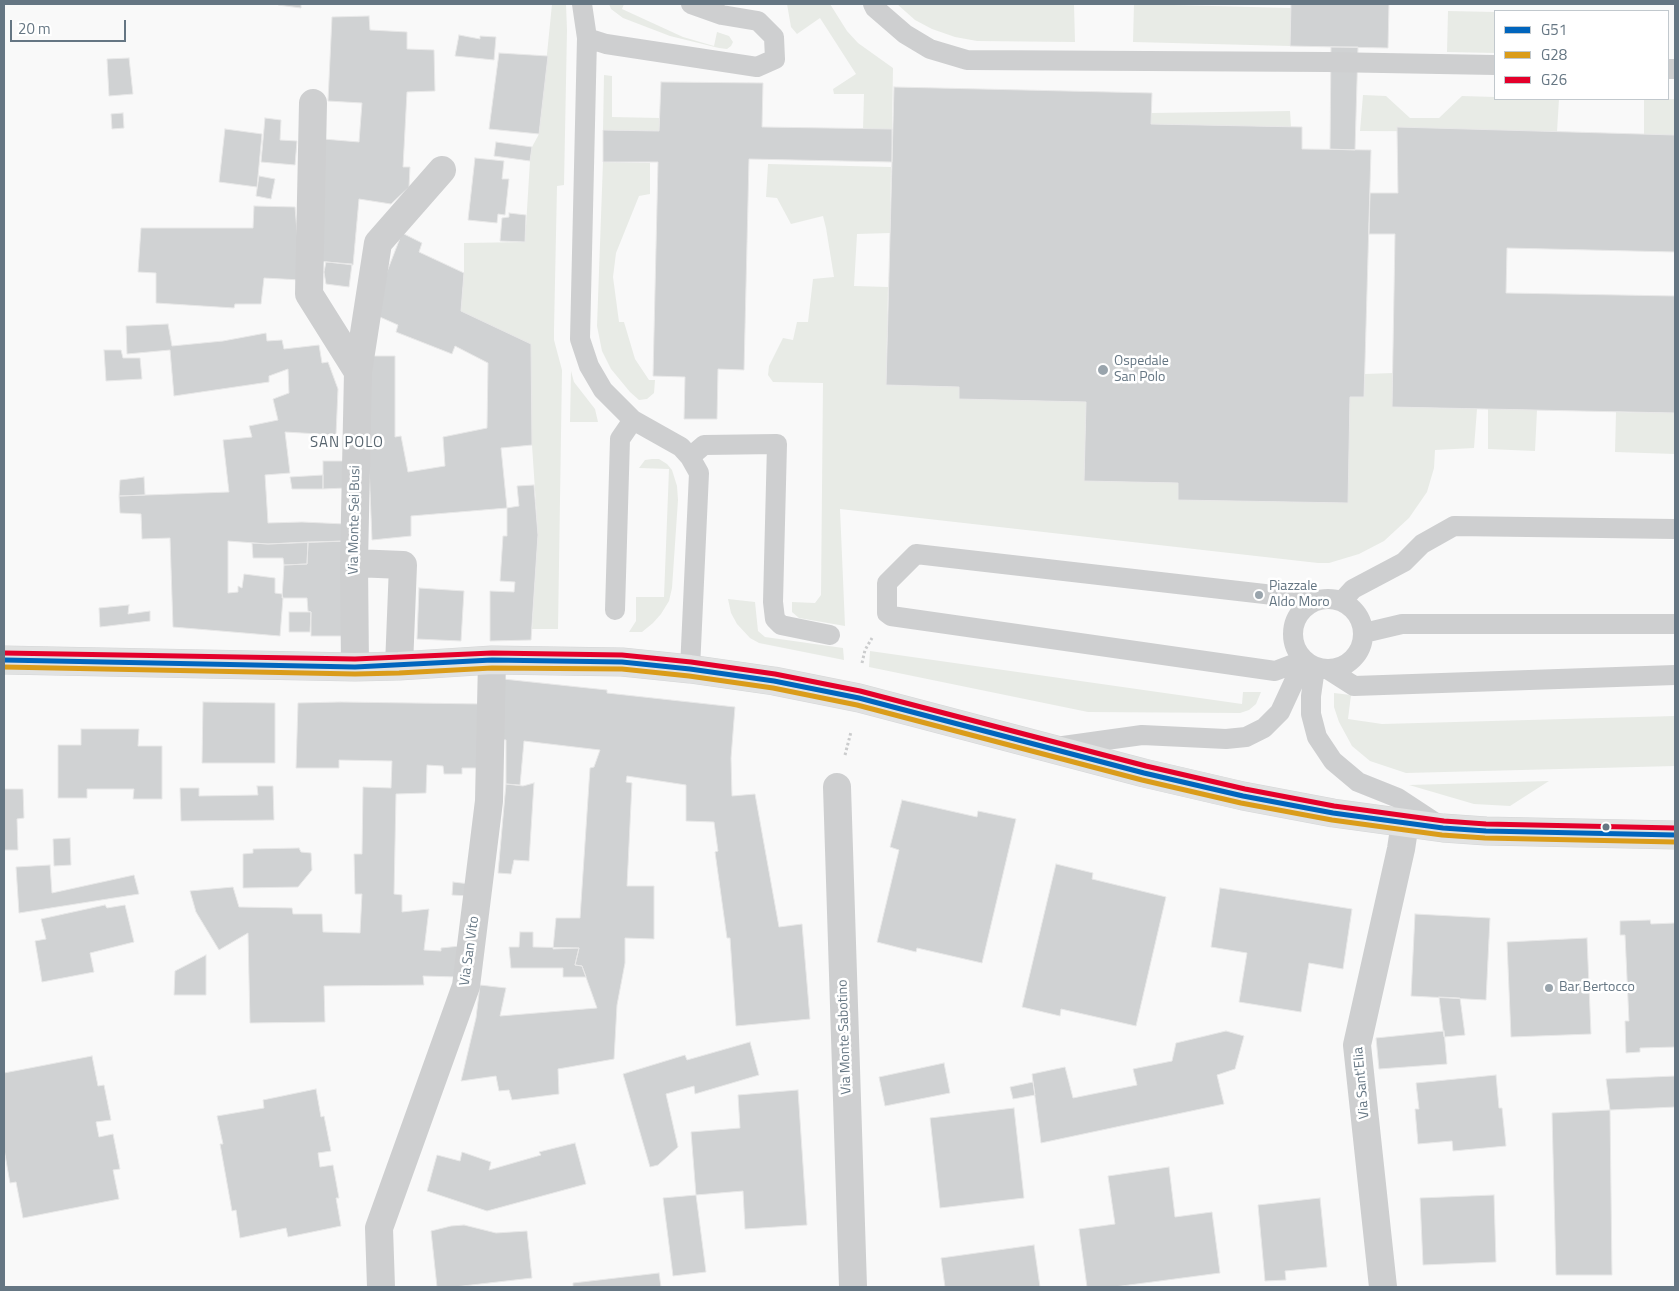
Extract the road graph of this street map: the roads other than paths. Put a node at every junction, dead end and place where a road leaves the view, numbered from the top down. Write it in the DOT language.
graph roads {
  1 [pos="582,4"];
  2 [pos="692,4"];
  3 [pos="873,4"];
  4 [pos="587,38"];
  5 [pos="1494,65"];
  6 [pos="313,103"];
  7 [pos="442,170"];
  8 [pos="358,372"];
  9 [pos="632,420"];
  10 [pos="690,457"];
  11 [pos="1675,529"];
  12 [pos="354,563"];
  13 [pos="1314,601"];
  14 [pos="1342,601"];
  15 [pos="615,610"];
  16 [pos="1675,624"];
  17 [pos="1364,633"];
  18 [pos="830,634"];
  19 [pos="4,660"];
  20 [pos="492,660"];
  21 [pos="400,666"];
  22 [pos="1316,666"];
  23 [pos="355,667"];
  24 [pos="690,668"];
  25 [pos="1675,675"];
  26 [pos="1048,748"];
  27 [pos="837,787"];
  28 [pos="1405,823"];
  29 [pos="1443,828"];
  30 [pos="1675,835"];
  31 [pos="381,1287"];
  32 [pos="853,1287"];
  33 [pos="1383,1287"];
  1 -- 4 [label="lane"];
  2 -- 4 [label="lane"];
  3 -- 5 [label="lane"];
  4 -- 9 [label="lane"];
  6 -- 8 [label="street"];
  7 -- 8 [label="street, Via Monte Sei Busi"];
  8 -- 12 [label="street, Via Monte Sei Busi"];
  9 -- 10 [label="lane"];
  9 -- 15 [label="lane"];
  10 -- 18 [label="lane"];
  10 -- 24 [label="lane"];
  11 -- 14 [label="lane"];
  12 -- 21 [label="street"];
  12 -- 23 [label="street, Via Monte Sei Busi"];
  13 -- 14 [label="lane"];
  13 -- 22 [label="lane"];
  13 -- 22 [label="lane"];
  14 -- 17 [label="lane"];
  16 -- 17 [label="lane"];
  17 -- 22 [label="lane"];
  19 -- 23 [label="main road"];
  20 -- 21 [label="main road"];
  20 -- 24 [label="main road"];
  20 -- 31 [label="street, Via San Vito"];
  21 -- 23 [label="main road"];
  22 -- 25 [label="lane"];
  22 -- 26 [label="lane"];
  22 -- 29 [label="lane"];
  24 -- 26 [label="main road"];
  26 -- 28 [label="main road"];
  27 -- 32 [label="street, Via Monte Sabotino"];
  28 -- 29 [label="main road"];
  28 -- 33 [label="street, Via Sant'Elia"];
  29 -- 30 [label="main road"];
}
